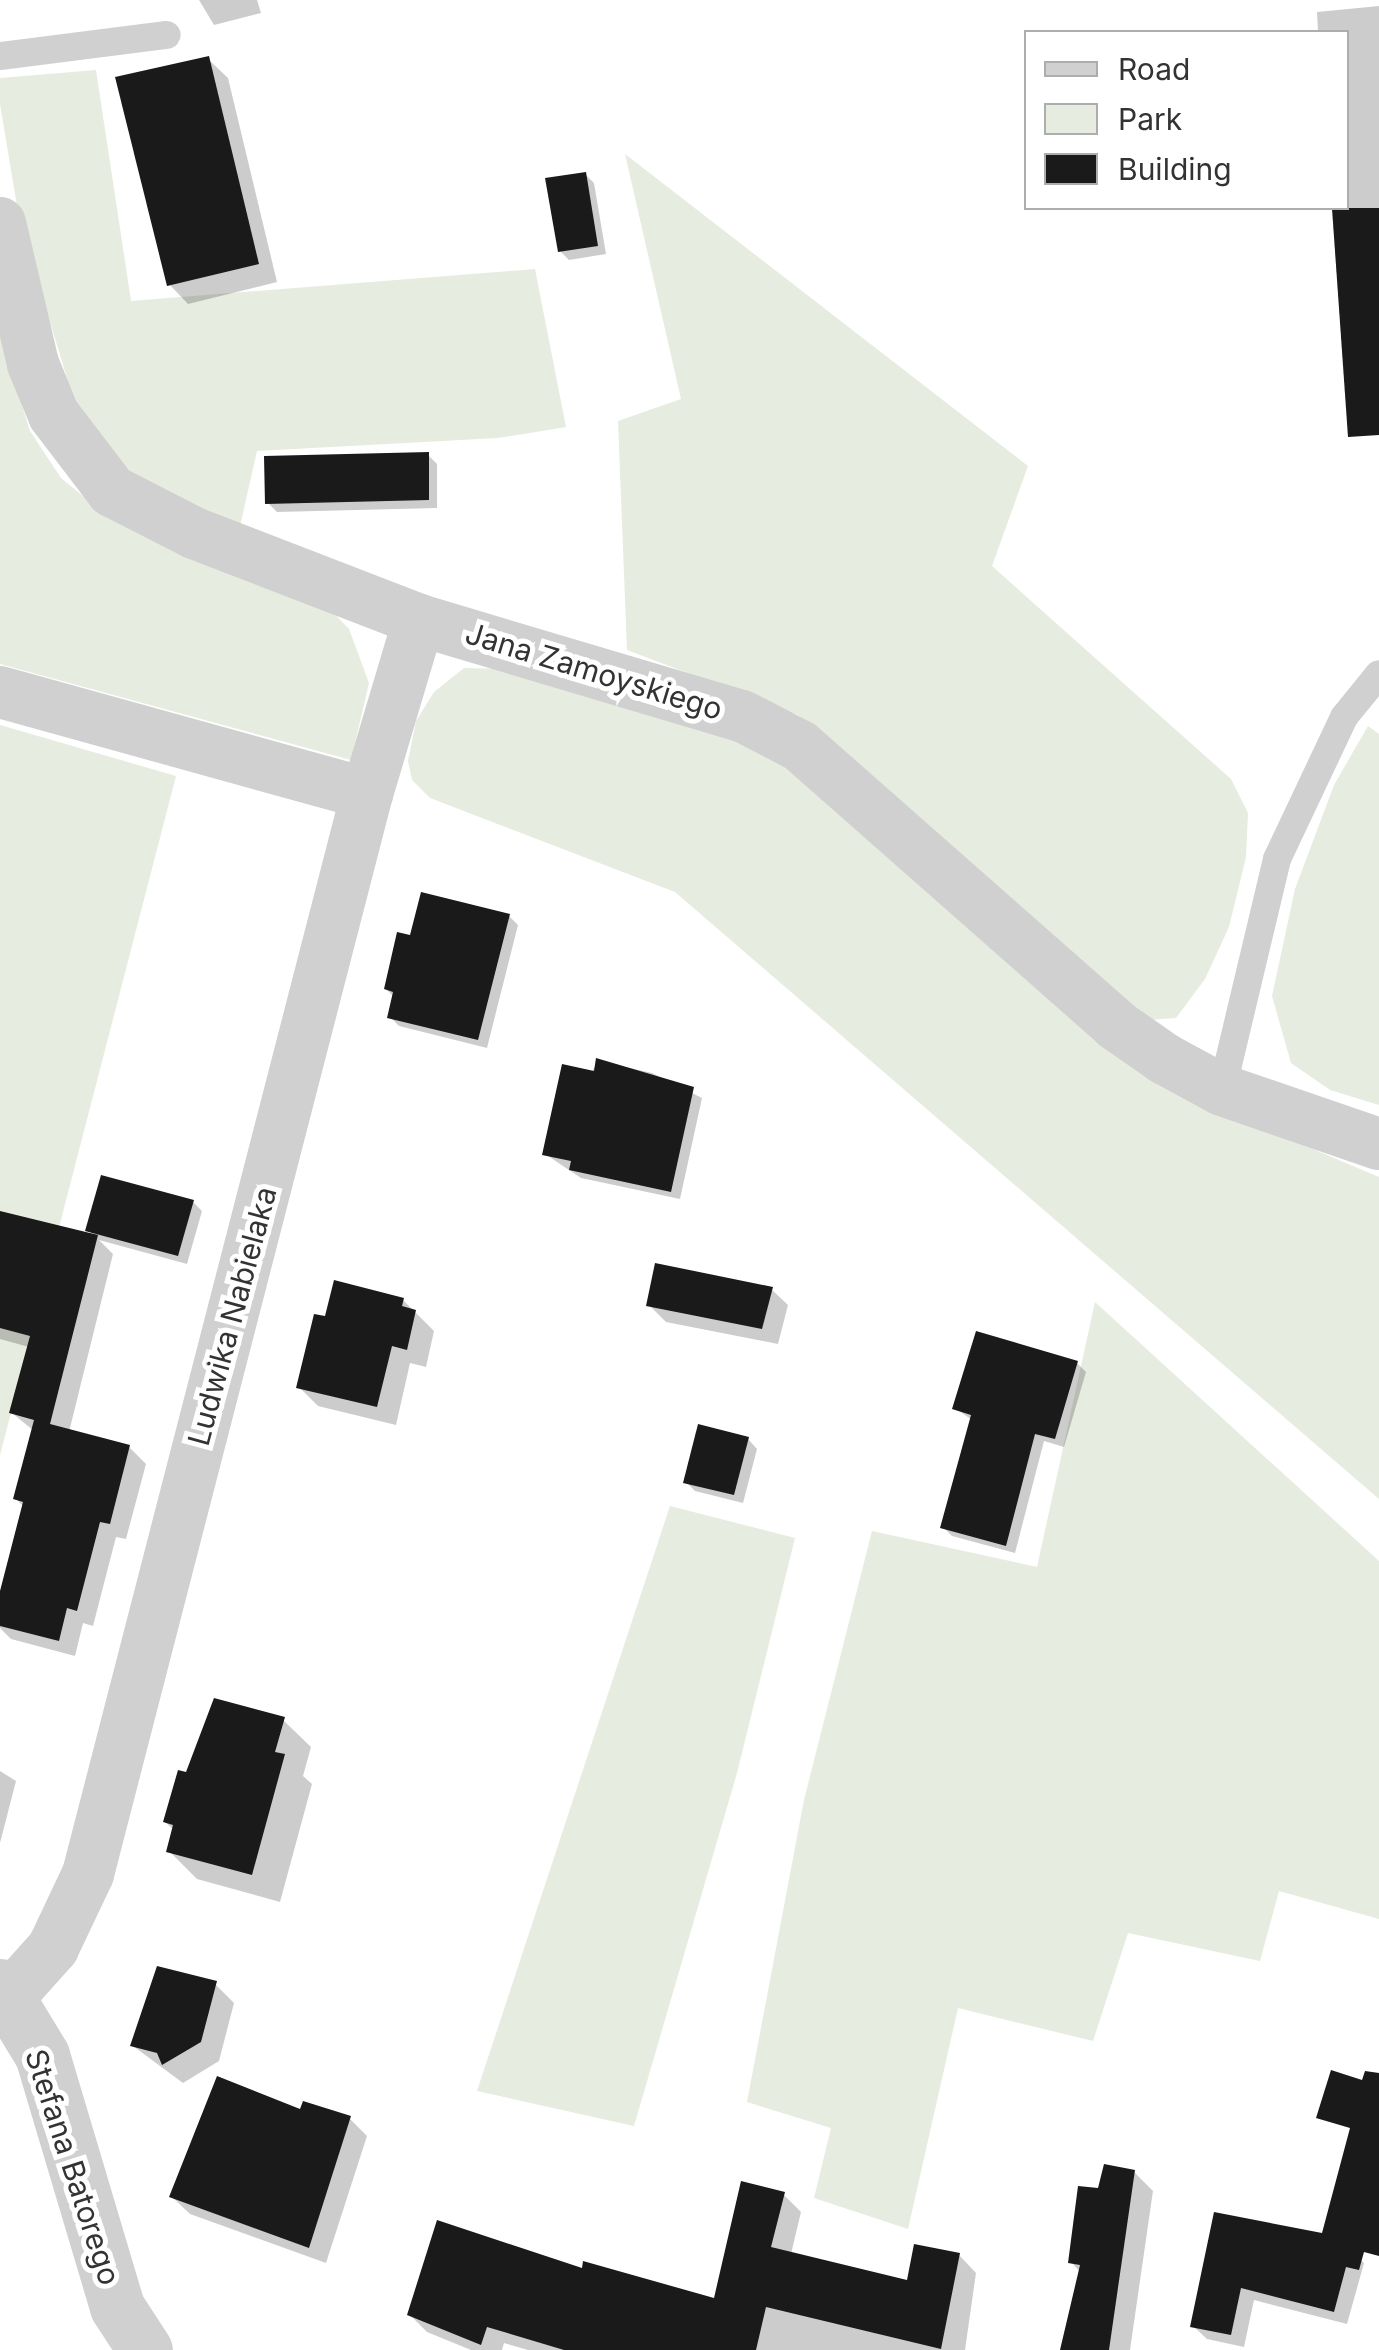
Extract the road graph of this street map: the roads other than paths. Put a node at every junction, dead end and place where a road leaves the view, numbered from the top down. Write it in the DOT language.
graph roads {
  1 [pos="167,34"];
  2 [pos="0,56"];
  3 [pos="0,223"];
  4 [pos="419,620"];
  5 [pos="1379,674"];
  6 [pos="0,692"];
  7 [pos="368,794"];
  8 [pos="1222,1090"];
  9 [pos="1379,1144"];
  10 [pos="5,1990"];
  11 [pos="146,2350"];
  1 -- 2 [label="lane"];
  3 -- 4 [label="street, Jana Zamoyskiego"];
  4 -- 7 [label="street, Ludwika Nabielaka"];
  4 -- 8 [label="street, Jana Zamoyskiego"];
  5 -- 8 [label="lane"];
  6 -- 7 [label="street"];
  7 -- 10 [label="street, Ludwika Nabielaka"];
  8 -- 9 [label="street, Jana Zamoyskiego"];
  10 -- 11 [label="street, Stefana Batorego"];
}
